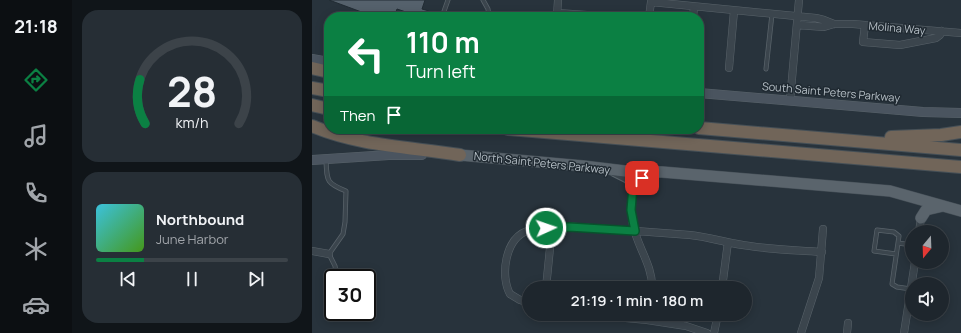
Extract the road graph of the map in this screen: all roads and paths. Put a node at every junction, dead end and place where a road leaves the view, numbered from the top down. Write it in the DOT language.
graph roads {
  1 [pos="448,0"];
  2 [pos="483,0"];
  3 [pos="558,0"];
  4 [pos="799,0"];
  5 [pos="651,1"];
  6 [pos="694,7"];
  7 [pos="734,11"];
  8 [pos="444,12"];
  9 [pos="488,12"];
  10 [pos="557,12"];
  11 [pos="650,12"];
  12 [pos="694,12"];
  13 [pos="772,14"];
  14 [pos="797,17"];
  15 [pos="796,24"];
  16 [pos="834,24"];
  17 [pos="865,25"];
  18 [pos="942,31"];
  19 [pos="961,33"];
  20 [pos="312,59"];
  21 [pos="324,61"];
  22 [pos="312,68"];
  23 [pos="729,68"];
  24 [pos="766,70"];
  25 [pos="324,71"];
  26 [pos="312,88"];
  27 [pos="324,90"];
  28 [pos="704,93"];
  29 [pos="790,101"];
  30 [pos="312,105"];
  31 [pos="324,108"];
  32 [pos="961,113"];
  33 [pos="312,126"];
  34 [pos="704,128"];
  35 [pos="324,130"];
  36 [pos="961,132"];
  37 [pos="335,134"];
  38 [pos="568,134"];
  39 [pos="855,141"];
  40 [pos="961,150"];
  41 [pos="460,155"];
  42 [pos="326,159"];
  43 [pos="312,160"];
  44 [pos="961,167"];
  45 [pos="609,170"];
  46 [pos="657,173"];
  47 [pos="633,186"];
  48 [pos="903,195"];
  49 [pos="949,207"];
  50 [pos="961,210"];
  51 [pos="921,218"];
  52 [pos="920,225"];
  53 [pos="552,228"];
  54 [pos="823,229"];
  55 [pos="635,231"];
  56 [pos="728,242"];
  57 [pos="898,243"];
  58 [pos="905,244"];
  59 [pos="312,251"];
  60 [pos="822,252"];
  61 [pos="329,254"];
  62 [pos="896,254"];
  63 [pos="336,269"];
  64 [pos="547,281"];
  65 [pos="651,281"];
  66 [pos="723,281"];
  67 [pos="905,288"];
  68 [pos="522,301"];
  69 [pos="664,321"];
  70 [pos="717,321"];
  71 [pos="906,321"];
  72 [pos="848,323"];
  73 [pos="707,333"];
  74 [pos="714,333"];
  75 [pos="801,333"];
  76 [pos="847,333"];
  77 [pos="904,333"];
  1 -- 8 [label="lane"];
  2 -- 9 [label="lane"];
  3 -- 10 [label="street"];
  4 -- 14 [label="street"];
  5 -- 6 [label="street, Molina Way"];
  5 -- 11 [label="street"];
  6 -- 7 [label="street, Molina Way"];
  6 -- 12 [label="street"];
  7 -- 13 [label="street, Molina Way"];
  7 -- 23 [label="street"];
  13 -- 14 [label="street, Molina Way"];
  13 -- 24 [label="lane"];
  14 -- 15 [label="street"];
  14 -- 16 [label="street, Molina Way"];
  15 -- 16 [label="street, Molina Way"];
  15 -- 29 [label="street"];
  16 -- 17 [label="street, Molina Way"];
  17 -- 18 [label="street, Molina Way"];
  17 -- 18 [label="street"];
  18 -- 19 [label="street, Molina Way"];
  20 -- 21 [label="main road"];
  22 -- 25 [label="highway"];
  26 -- 27 [label="highway"];
  28 -- 29 [label="main road, South Saint Peters Parkway"];
  29 -- 32 [label="main road, South Saint Peters Parkway"];
  30 -- 31 [label="highway"];
  33 -- 35 [label="highway"];
  34 -- 39 [label="highway"];
  36 -- 39 [label="highway"];
  37 -- 41 [label="highway"];
  38 -- 44 [label="highway"];
  39 -- 40 [label="highway"];
  41 -- 42 [label="main road, North Saint Peters Parkway"];
  41 -- 45 [label="main road, North Saint Peters Parkway"];
  42 -- 43 [label="main road, North Saint Peters Parkway"];
  42 -- 61 [label="lane"];
  45 -- 46 [label="main road, North Saint Peters Parkway"];
  45 -- 47 [label="street"];
  46 -- 47 [label="street"];
  46 -- 48 [label="main road, North Saint Peters Parkway"];
  47 -- 55 [label="street"];
  48 -- 49 [label="main road, North Saint Peters Parkway"];
  48 -- 51 [label="main road"];
  49 -- 50 [label="main road, North Saint Peters Parkway"];
  49 -- 51 [label="main road"];
  51 -- 52 [label="street"];
  53 -- 55 [label="street"];
  53 -- 64 [label="street"];
  53 -- 68 [label="street"];
  54 -- 60 [label="street"];
  55 -- 56 [label="street"];
  55 -- 65 [label="street"];
  56 -- 60 [label="street"];
  56 -- 66 [label="street"];
  57 -- 58 [label="lane"];
  57 -- 62 [label="lane"];
  57 -- 62 [label="lane"];
  59 -- 61 [label="street"];
  60 -- 75 [label="street"];
  61 -- 63 [label="lane"];
  62 -- 67 [label="lane"];
  69 -- 73 [label="street"];
  70 -- 74 [label="street"];
  71 -- 77 [label="street"];
  72 -- 76 [label="street"];
}
